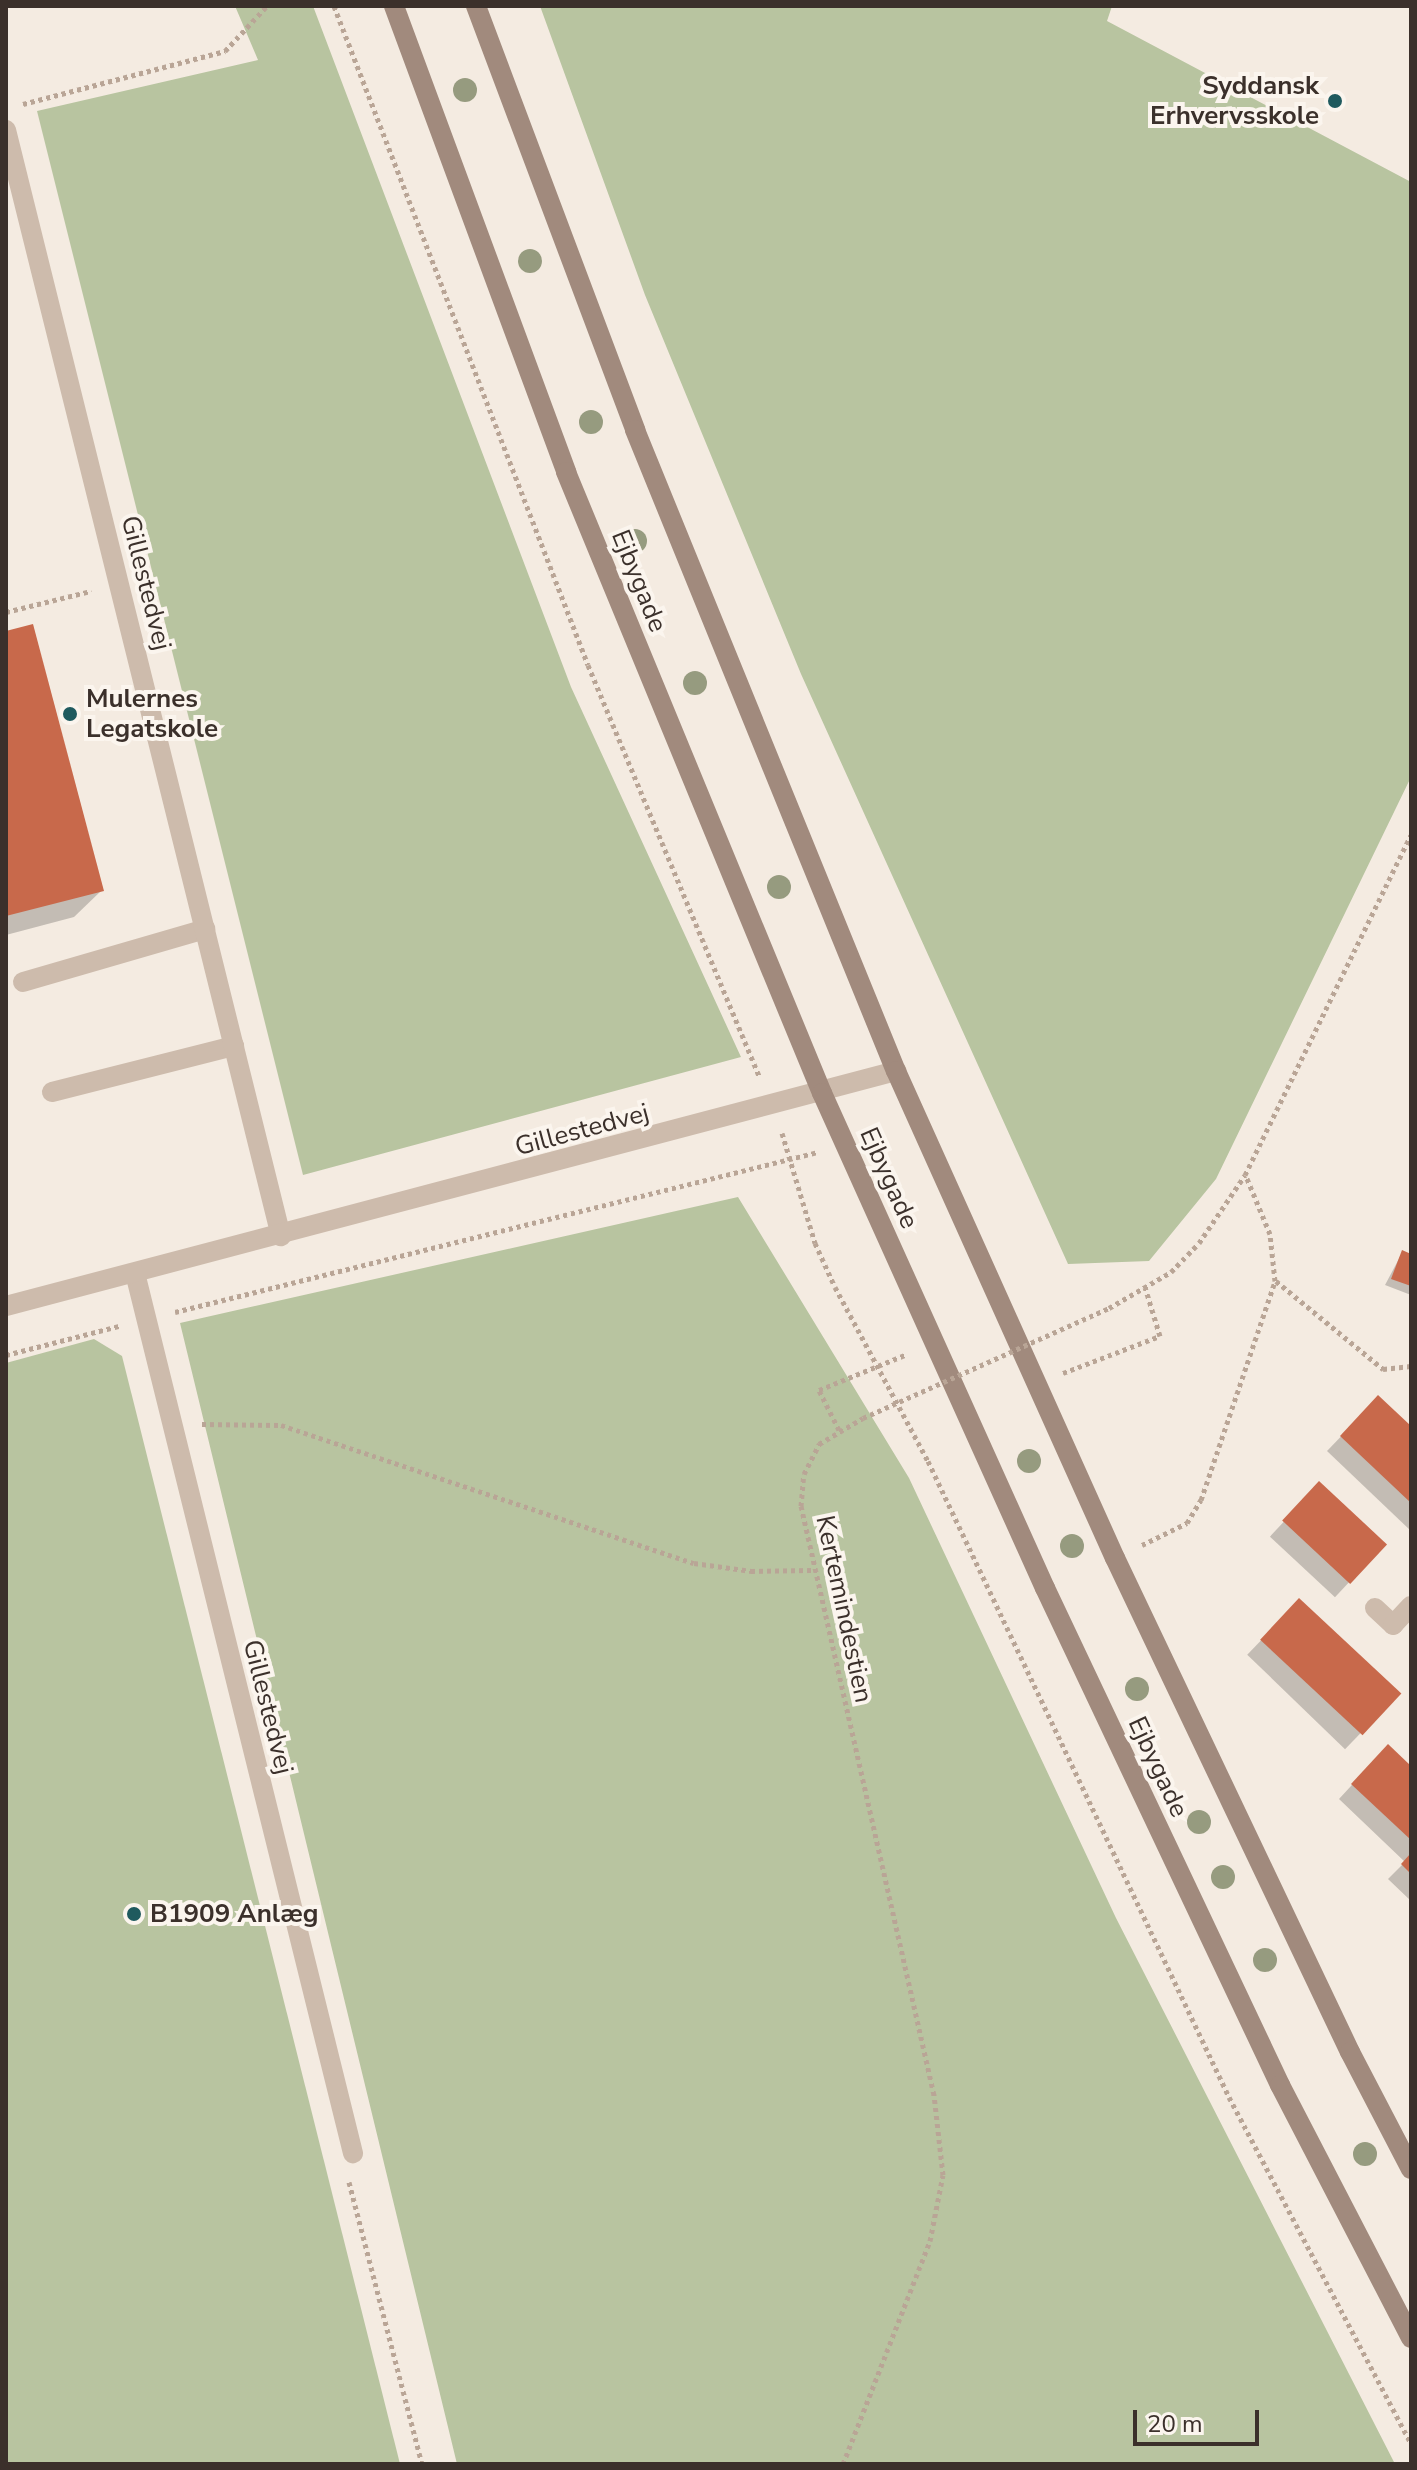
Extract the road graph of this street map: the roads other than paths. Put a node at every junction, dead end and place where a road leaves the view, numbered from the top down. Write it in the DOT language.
graph roads {
  1 [pos="394,6"];
  2 [pos="476,6"];
  3 [pos="6,130"];
  4 [pos="205,929"];
  5 [pos="23,982"];
  6 [pos="234,1046"];
  7 [pos="896,1071"];
  8 [pos="52,1092"];
  9 [pos="822,1093"];
  10 [pos="281,1236"];
  11 [pos="135,1273"];
  12 [pos="6,1306"];
  13 [pos="1411,1606"];
  14 [pos="1375,1608"];
  15 [pos="350,2162"];
  16 [pos="1411,2169"];
  17 [pos="1411,2338"];
  1 -- 9 [label="main road, Ejbygade"];
  2 -- 7 [label="main road, Ejbygade"];
  3 -- 4 [label="street, Gillestedvej"];
  4 -- 5 [label="street"];
  4 -- 6 [label="street, Gillestedvej"];
  6 -- 8 [label="street"];
  6 -- 10 [label="street, Gillestedvej"];
  7 -- 9 [label="street, Gillestedvej"];
  7 -- 16 [label="main road, Ejbygade"];
  9 -- 10 [label="street, Gillestedvej"];
  9 -- 17 [label="main road, Ejbygade"];
  10 -- 11 [label="street, Gillestedvej"];
  11 -- 12 [label="street, Gillestedvej"];
  11 -- 15 [label="street, Gillestedvej"];
  13 -- 14 [label="street"];
}
